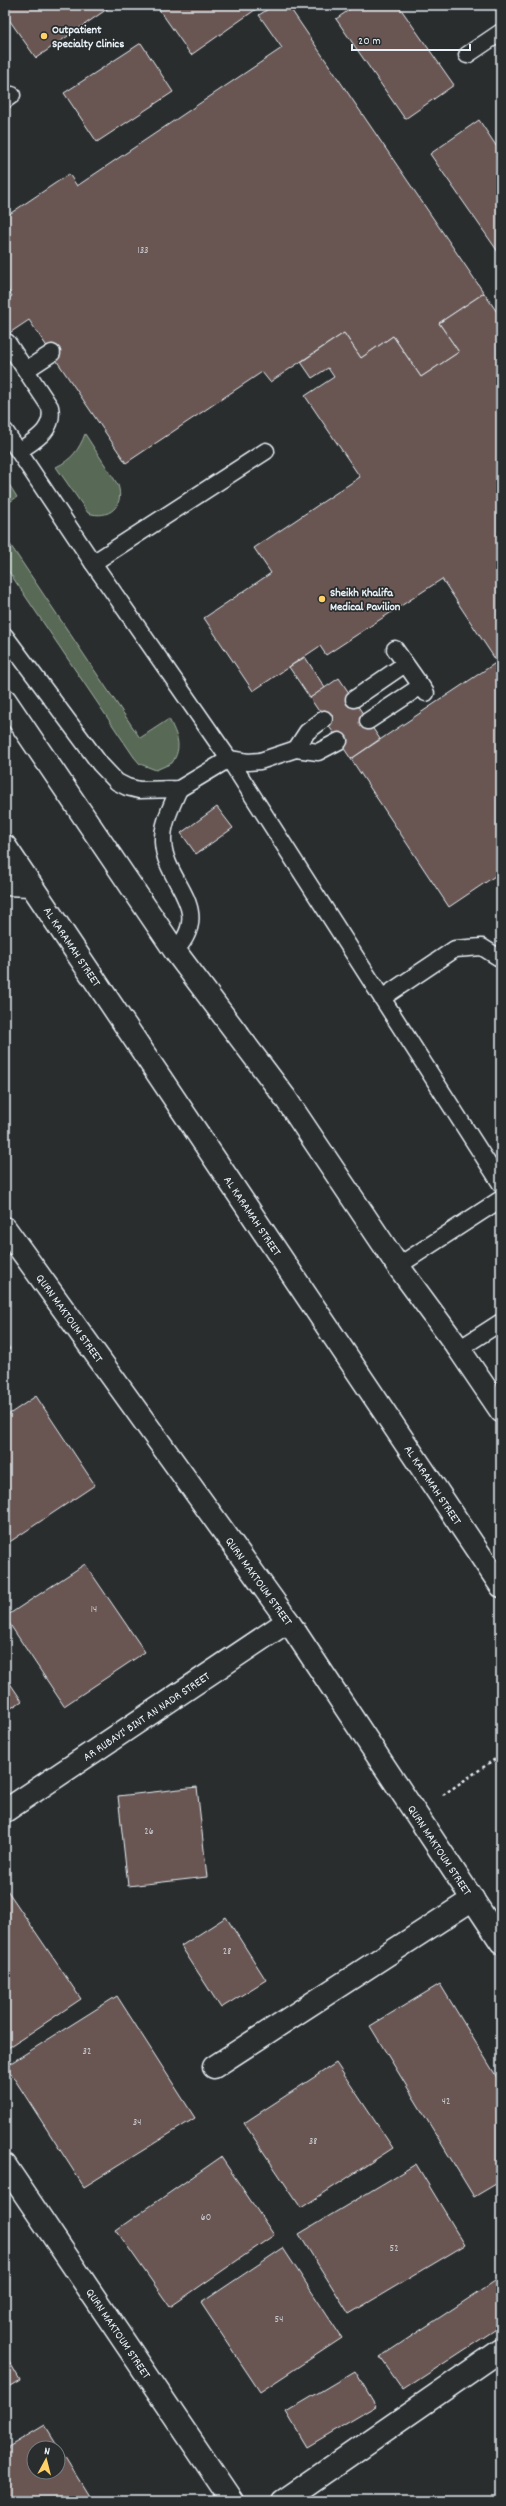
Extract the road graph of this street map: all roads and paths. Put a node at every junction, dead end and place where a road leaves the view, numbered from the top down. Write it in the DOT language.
graph roads {
  1 [pos="501,32"];
  2 [pos="467,55"];
  3 [pos="7,342"];
  4 [pos="52,353"];
  5 [pos="26,370"];
  6 [pos="5,431"];
  7 [pos="19,451"];
  8 [pos="266,451"];
  9 [pos="92,563"];
  10 [pos="5,636"];
  11 [pos="395,649"];
  12 [pos="405,664"];
  13 [pos="354,699"];
  14 [pos="5,700"];
  15 [pos="324,719"];
  16 [pos="368,721"];
  17 [pos="339,741"];
  18 [pos="296,749"];
  19 [pos="229,759"];
  20 [pos="179,789"];
  21 [pos="5,846"];
  22 [pos="5,884"];
  23 [pos="31,885"];
  24 [pos="175,951"];
  25 [pos="501,959"];
  26 [pos="382,998"];
  27 [pos="501,1184"];
  28 [pos="501,1199"];
  29 [pos="5,1228"];
  30 [pos="398,1266"];
  31 [pos="501,1322"];
  32 [pos="459,1349"];
  33 [pos="501,1411"];
  34 [pos="501,1586"];
  35 [pos="288,1621"];
  36 [pos="501,1755"];
  37 [pos="5,1811"];
  38 [pos="416,1813"];
  39 [pos="473,1899"];
  40 [pos="501,1942"];
  41 [pos="214,2067"];
  42 [pos="5,2165"];
  43 [pos="501,2350"];
  44 [pos="232,2501"];
  45 [pos="283,2501"];
  1 -- 2 [label="lane"];
  3 -- 5 [label="lane"];
  4 -- 5 [label="lane"];
  5 -- 7 [label="lane"];
  6 -- 7 [label="lane"];
  7 -- 9 [label="lane"];
  8 -- 9 [label="lane"];
  9 -- 19 [label="lane"];
  10 -- 20 [label="lane"];
  11 -- 12 [label="lane"];
  12 -- 13 [label="lane"];
  12 -- 16 [label="lane"];
  14 -- 24 [label="street"];
  15 -- 18 [label="lane"];
  17 -- 18 [label="lane"];
  18 -- 19 [label="lane"];
  19 -- 20 [label="lane"];
  19 -- 26 [label="lane"];
  20 -- 24 [label="lane"];
  21 -- 23 [label="street, AL KARAMAH STREET"];
  22 -- 23 [label="street"];
  23 -- 34 [label="street, AL KARAMAH STREET"];
  24 -- 30 [label="street"];
  25 -- 26 [label="lane"];
  26 -- 27 [label="lane"];
  28 -- 30 [label="lane"];
  29 -- 35 [label="street, QURN MAKTOUM STREET"];
  30 -- 32 [label="street"];
  31 -- 32 [label="lane"];
  32 -- 33 [label="street"];
  35 -- 37 [label="street, AR RUBAYI' BINT AN NADR STREET"];
  35 -- 38 [label="street, QURN MAKTOUM STREET"];
  36 -- 38 [label="path"];
  38 -- 39 [label="street, QURN MAKTOUM STREET"];
  39 -- 40 [label="street, QURN MAKTOUM STREET"];
  39 -- 41 [label="street"];
  42 -- 44 [label="street, QURN MAKTOUM STREET"];
  43 -- 45 [label="street"];
}
